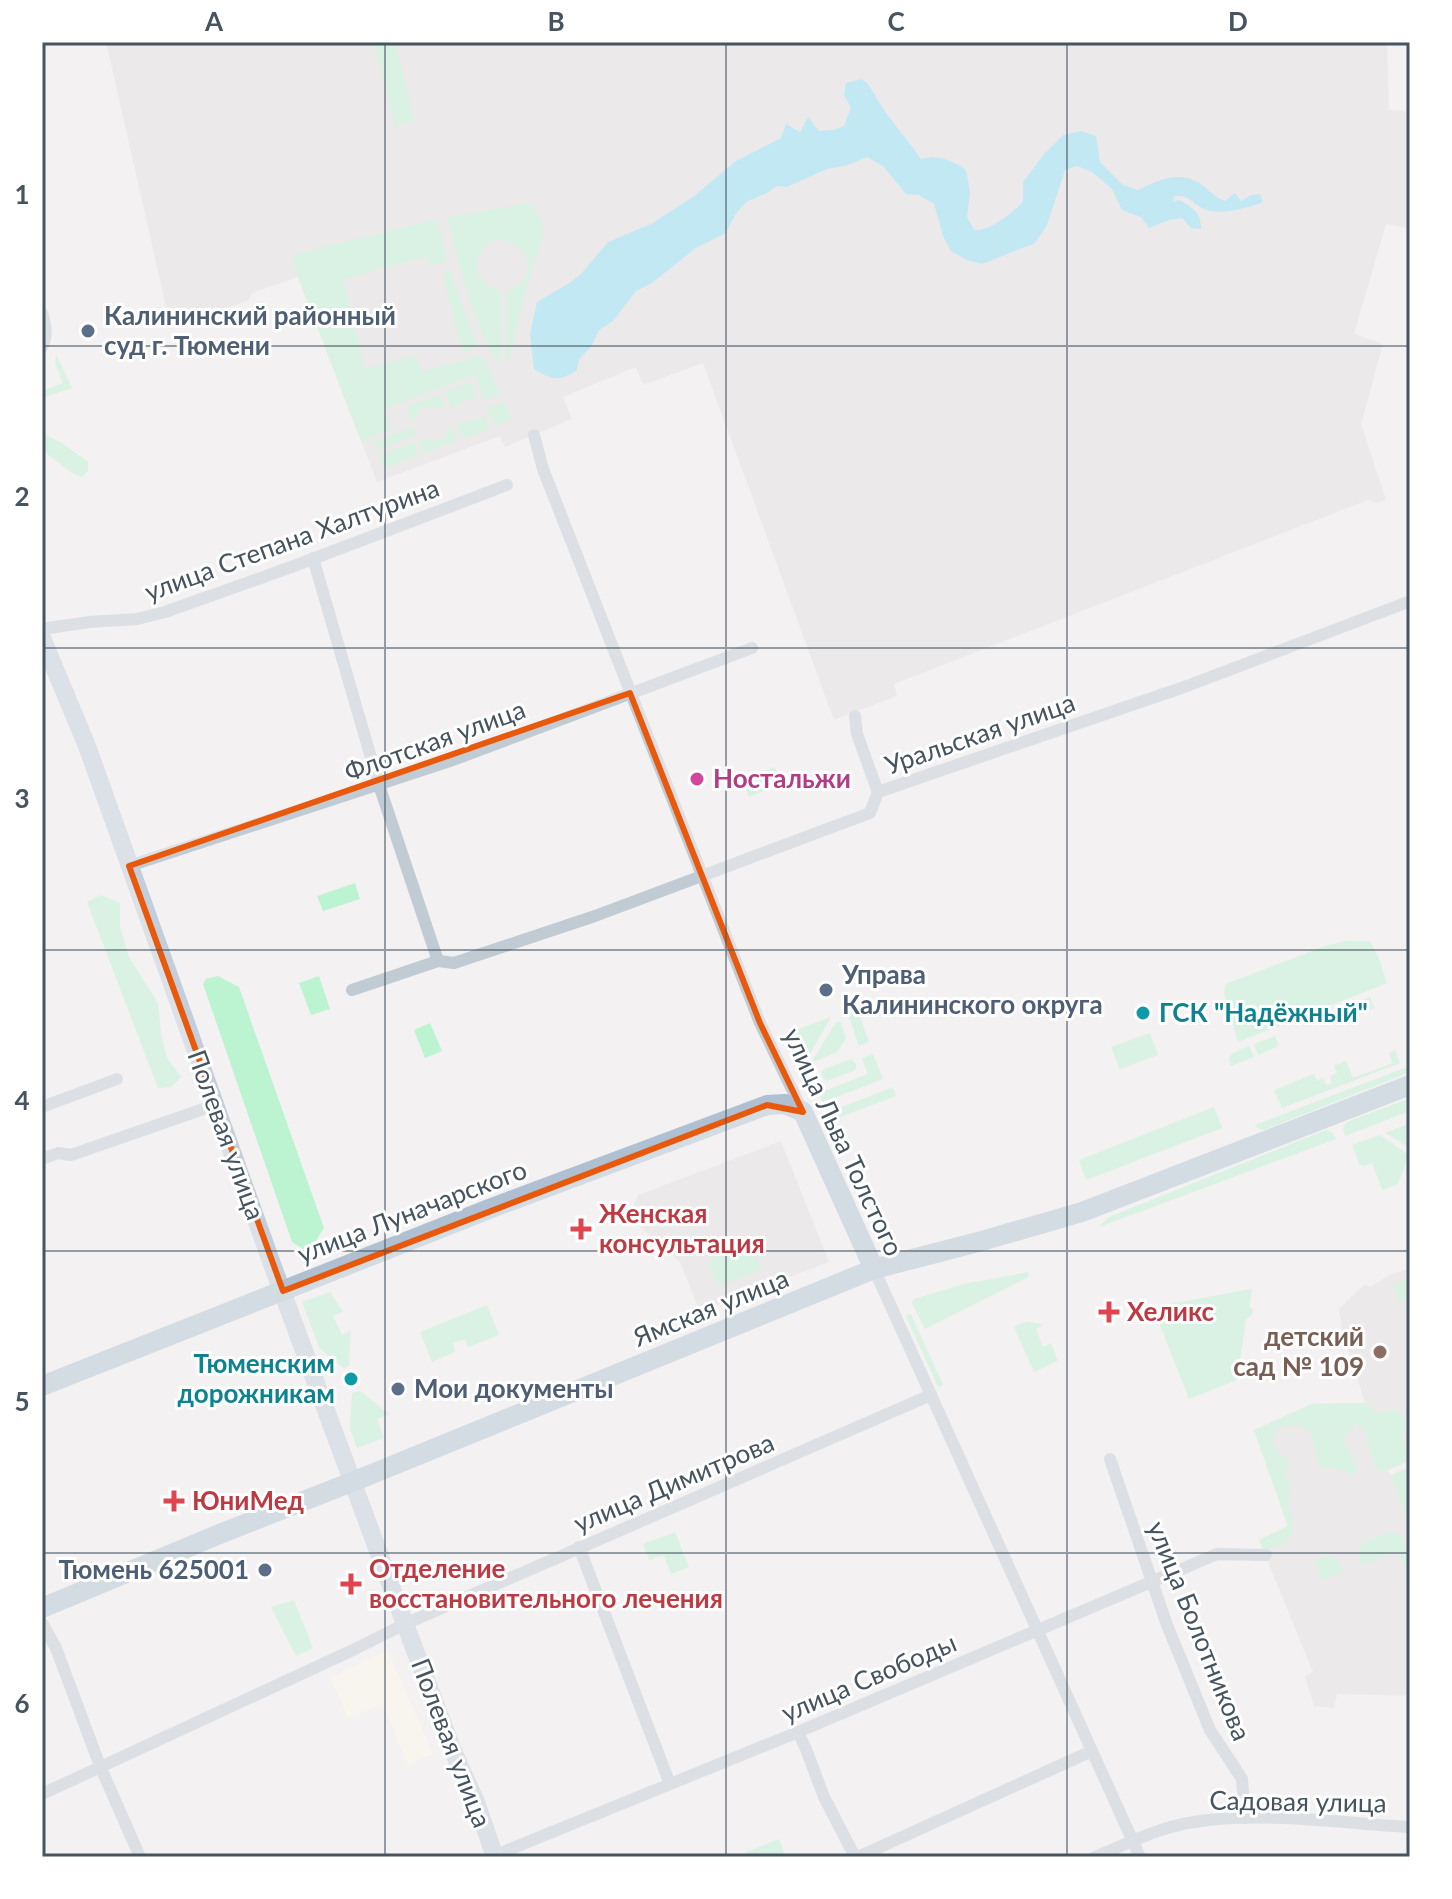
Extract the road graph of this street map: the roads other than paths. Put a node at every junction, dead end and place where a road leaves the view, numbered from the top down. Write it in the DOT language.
graph roads {
  1 [pos="42,313"];
  2 [pos="42,347"];
  3 [pos="534,435"];
  4 [pos="507,485"];
  5 [pos="313,558"];
  6 [pos="1408,602"];
  7 [pos="42,629"];
  8 [pos="42,638"];
  9 [pos="752,648"];
  10 [pos="48,670"];
  11 [pos="630,693"];
  12 [pos="855,716"];
  13 [pos="379,785"];
  14 [pos="878,792"];
  15 [pos="129,866"];
  16 [pos="702,876"];
  17 [pos="438,961"];
  18 [pos="352,990"];
  19 [pos="117,1079"];
  20 [pos="1410,1085"];
  21 [pos="215,1105"];
  22 [pos="42,1107"];
  23 [pos="803,1112"];
  24 [pos="42,1159"];
  25 [pos="874,1269"];
  26 [pos="283,1291"];
  27 [pos="42,1386"];
  28 [pos="931,1395"];
  29 [pos="1110,1459"];
  30 [pos="353,1481"];
  31 [pos="579,1547"];
  32 [pos="1266,1555"];
  33 [pos="1152,1582"];
  34 [pos="42,1608"];
  35 [pos="42,1623"];
  36 [pos="405,1624"];
  37 [pos="1038,1630"];
  38 [pos="798,1732"];
  39 [pos="1092,1751"];
  40 [pos="100,1766"];
  41 [pos="670,1784"];
  42 [pos="42,1794"];
  43 [pos="1245,1818"];
  44 [pos="1410,1827"];
  45 [pos="1133,1842"];
  46 [pos="140,1857"];
  47 [pos="493,1857"];
  48 [pos="856,1857"];
  49 [pos="1095,1857"];
  50 [pos="1140,1857"];
  1 -- 2 [label="street"];
  3 -- 11 [label="street, улица Льва Толстого"];
  4 -- 5 [label="street, улица Степана Халтурина"];
  5 -- 7 [label="street, улица Степана Халтурина"];
  5 -- 13 [label="street"];
  6 -- 14 [label="street, Уральская улица"];
  8 -- 10 [label="street, Полевая улица"];
  9 -- 11 [label="street, Флотская улица"];
  10 -- 15 [label="street, Полевая улица"];
  11 -- 13 [label="street, Флотская улица"];
  11 -- 16 [label="street, улица Льва Толстого"];
  12 -- 14 [label="street"];
  13 -- 15 [label="street, Флотская улица"];
  13 -- 17 [label="street"];
  14 -- 16 [label="street, Уральская улица"];
  15 -- 21 [label="street, Полевая улица"];
  16 -- 17 [label="street, Уральская улица"];
  16 -- 23 [label="street, улица Льва Толстого"];
  17 -- 18 [label="street, Уральская улица"];
  19 -- 22 [label="street"];
  20 -- 25 [label="main road, Ямская улица"];
  21 -- 24 [label="street"];
  21 -- 26 [label="street, Полевая улица"];
  23 -- 25 [label="main road, улица Льва Толстого"];
  23 -- 26 [label="main road, улица Луначарского"];
  25 -- 28 [label="street, улица Льва Толстого"];
  25 -- 30 [label="main road, Ямская улица"];
  26 -- 27 [label="main road, улица Луначарского"];
  26 -- 30 [label="street, Полевая улица"];
  28 -- 31 [label="street, улица Димитрова"];
  28 -- 37 [label="street, улица Льва Толстого"];
  29 -- 33 [label="street, улица Болотникова"];
  30 -- 34 [label="main road, Ямская улица"];
  30 -- 36 [label="street, Полевая улица"];
  31 -- 36 [label="street, улица Димитрова"];
  31 -- 41 [label="street"];
  32 -- 33 [label="street, улица Свободы"];
  33 -- 37 [label="street, улица Свободы"];
  33 -- 43 [label="street, улица Болотникова"];
  35 -- 40 [label="street"];
  36 -- 40 [label="street, улица Димитрова"];
  36 -- 47 [label="street, Полевая улица"];
  37 -- 38 [label="street, улица Свободы"];
  37 -- 39 [label="street, улица Льва Толстого"];
  38 -- 41 [label="street, улица Свободы"];
  38 -- 48 [label="street"];
  39 -- 45 [label="street, улица Льва Толстого"];
  39 -- 48 [label="street"];
  40 -- 42 [label="street, улица Димитрова"];
  40 -- 46 [label="street"];
  41 -- 47 [label="street, улица Свободы"];
  43 -- 44 [label="street, Садовая улица"];
  43 -- 45 [label="street, Садовая улица"];
  45 -- 49 [label="street, Садовая улица"];
  45 -- 50 [label="street, улица Льва Толстого"];
}
